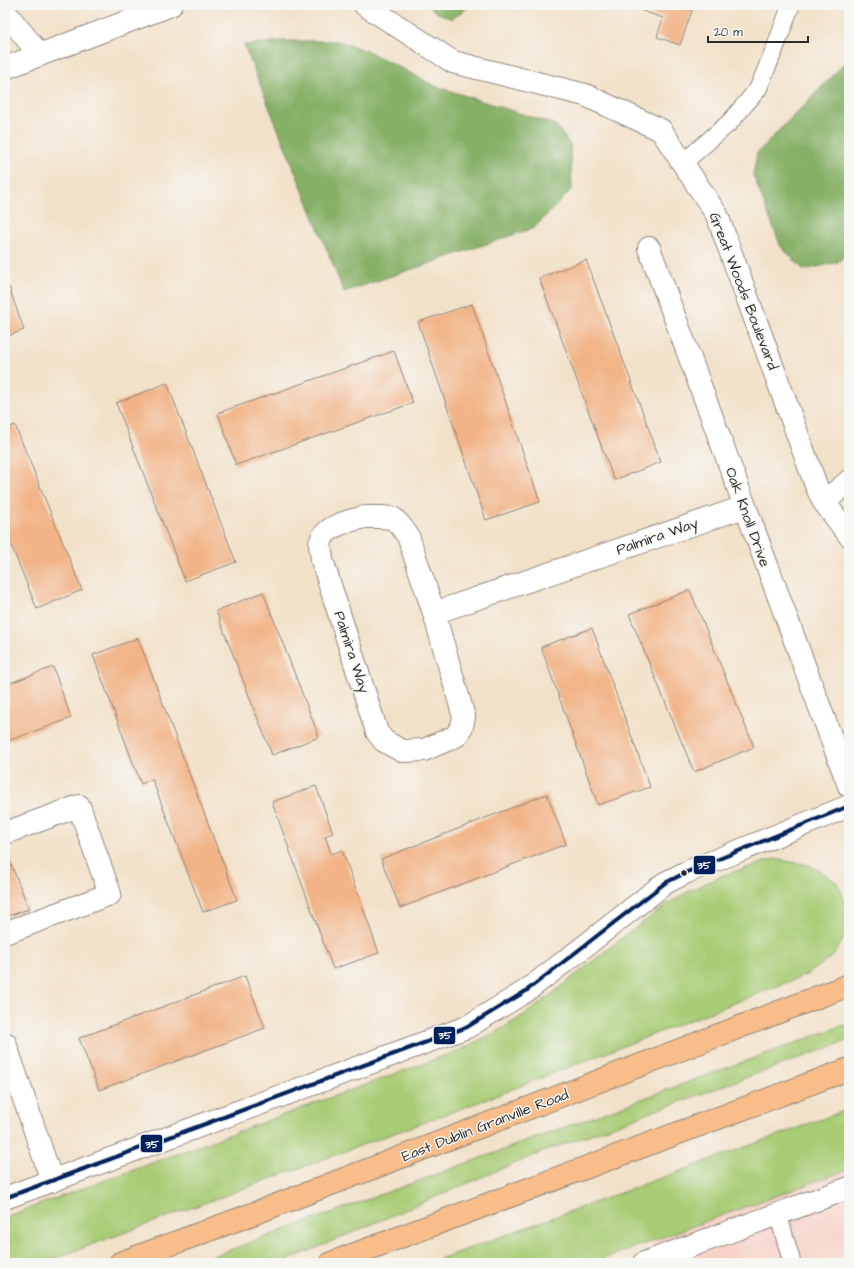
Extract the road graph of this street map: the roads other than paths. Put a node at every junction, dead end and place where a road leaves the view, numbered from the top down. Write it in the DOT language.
graph roads {
  1 [pos="171,5"];
  2 [pos="366,5"];
  3 [pos="791,5"];
  4 [pos="5,12"];
  5 [pos="40,54"];
  6 [pos="5,68"];
  7 [pos="683,163"];
  8 [pos="649,248"];
  9 [pos="849,482"];
  10 [pos="824,502"];
  11 [pos="744,506"];
  12 [pos="849,535"];
  13 [pos="434,613"];
  14 [pos="849,786"];
  15 [pos="849,806"];
  16 [pos="5,833"];
  17 [pos="5,932"];
  18 [pos="849,985"];
  19 [pos="5,1043"];
  20 [pos="849,1069"];
  21 [pos="52,1181"];
  22 [pos="849,1188"];
  23 [pos="5,1198"];
  24 [pos="778,1214"];
  25 [pos="120,1263"];
  26 [pos="331,1263"];
  27 [pos="644,1263"];
  28 [pos="791,1263"];
  1 -- 5 [label="street"];
  2 -- 7 [label="street, Great Woods Boulevard"];
  3 -- 7 [label="lane"];
  4 -- 5 [label="street"];
  5 -- 6 [label="street"];
  7 -- 10 [label="street, Great Woods Boulevard"];
  8 -- 11 [label="street, Oak Knoll Drive"];
  9 -- 10 [label="street"];
  10 -- 12 [label="street, Great Woods Boulevard"];
  11 -- 13 [label="street, Palmira Way"];
  11 -- 14 [label="street, Oak Knoll Drive"];
  13 -- 13 [label="street, Palmira Way"];
  15 -- 21 [label="street"];
  16 -- 17 [label="street"];
  18 -- 25 [label="main road, East Dublin Granville Road"];
  19 -- 21 [label="street"];
  20 -- 26 [label="main road"];
  21 -- 23 [label="street"];
  22 -- 24 [label="street"];
  24 -- 27 [label="street"];
  24 -- 28 [label="lane"];
}
